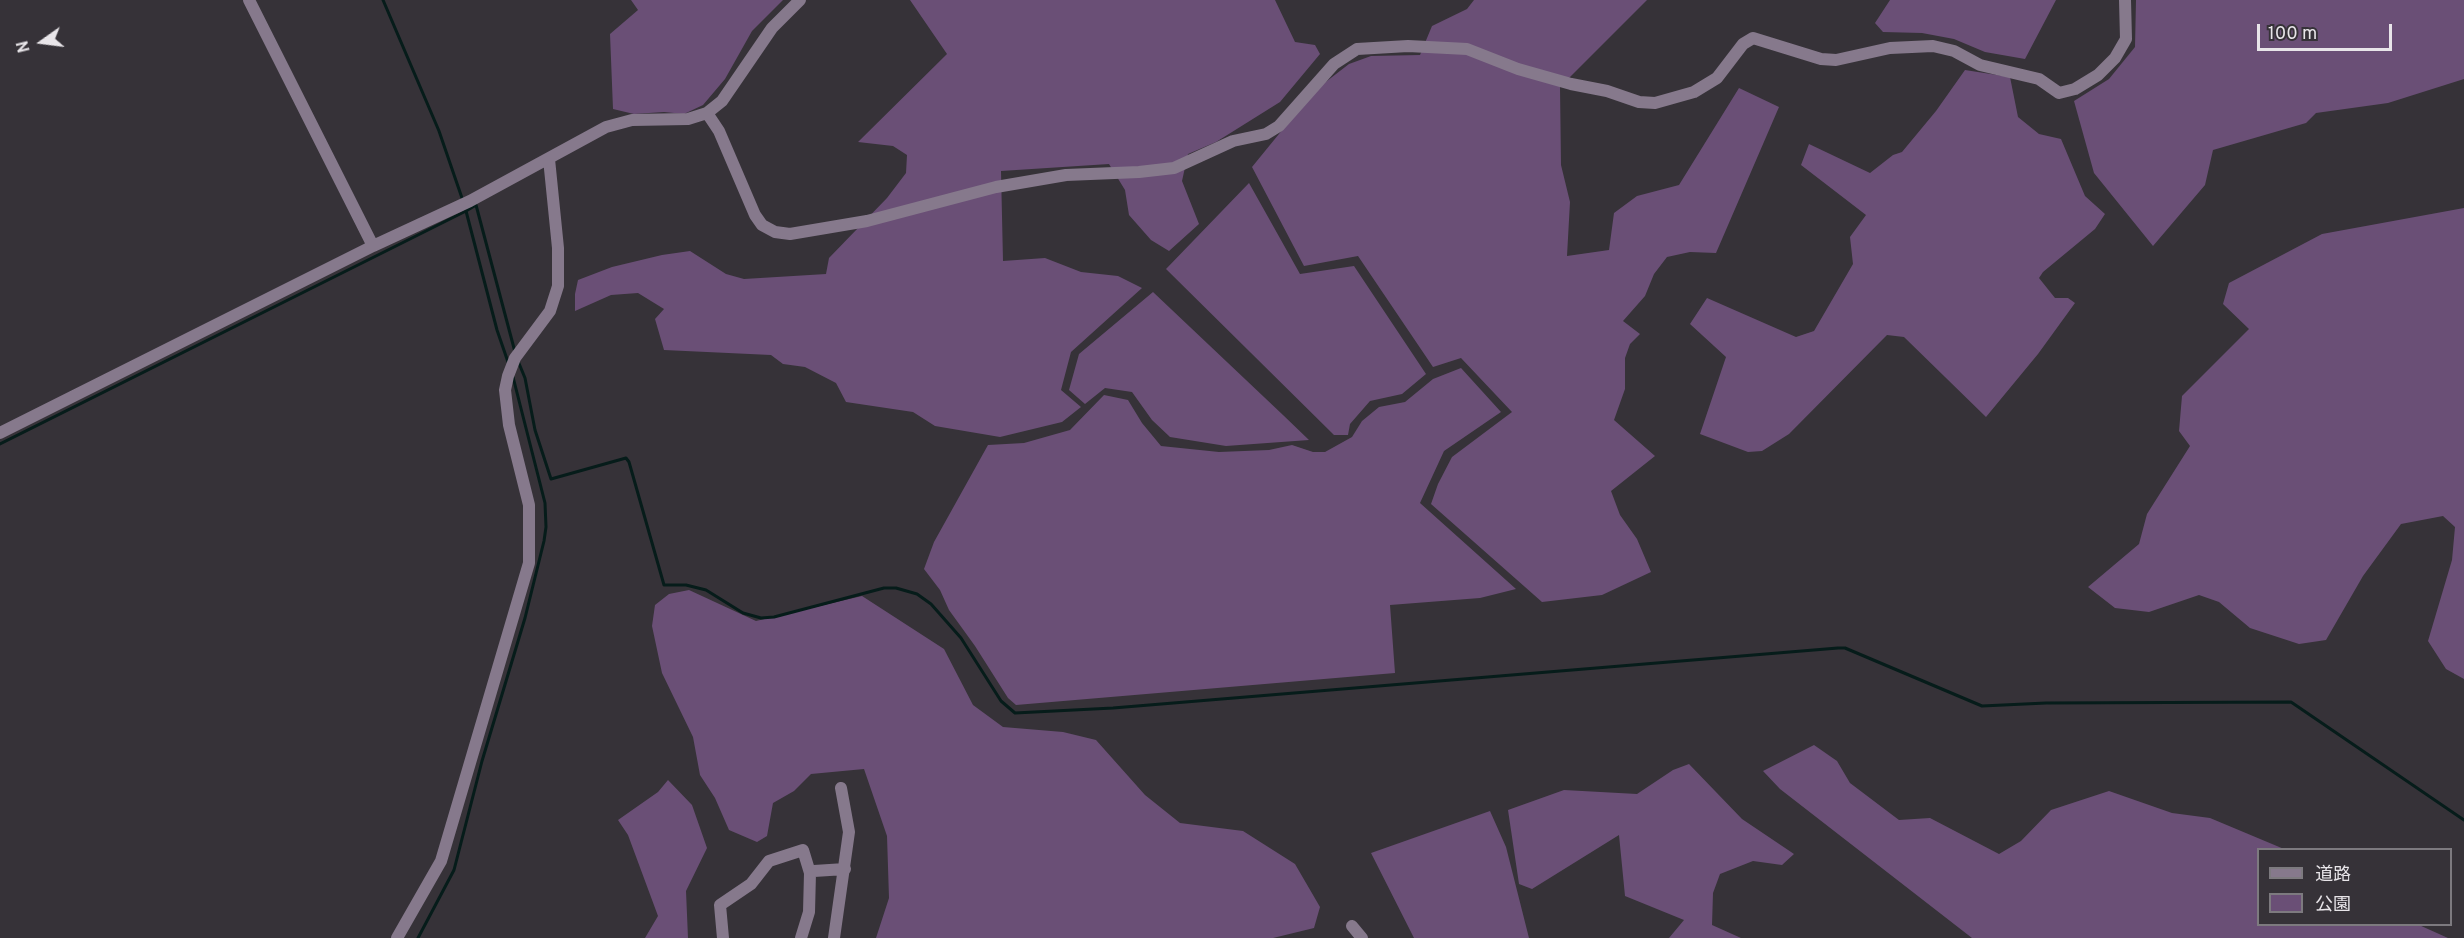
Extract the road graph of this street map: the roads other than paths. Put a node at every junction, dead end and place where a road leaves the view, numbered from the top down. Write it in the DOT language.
graph roads {
  1 [pos="249,0"];
  2 [pos="800,0"];
  3 [pos="2125,0"];
  4 [pos="707,113"];
  5 [pos="549,159"];
  6 [pos="373,246"];
  7 [pos="0,433"];
  8 [pos="841,788"];
  9 [pos="845,869"];
  10 [pos="810,873"];
  11 [pos="1352,926"];
  12 [pos="397,938"];
  13 [pos="723,938"];
  14 [pos="801,938"];
  15 [pos="834,938"];
  16 [pos="1362,938"];
  1 -- 6 [label="street"];
  2 -- 4 [label="street"];
  3 -- 4 [label="street"];
  4 -- 5 [label="street"];
  5 -- 6 [label="street"];
  5 -- 12 [label="street"];
  6 -- 7 [label="street"];
  8 -- 9 [label="street"];
  9 -- 10 [label="street"];
  9 -- 15 [label="street"];
  10 -- 13 [label="street"];
  10 -- 14 [label="street"];
  11 -- 16 [label="street"];
}
